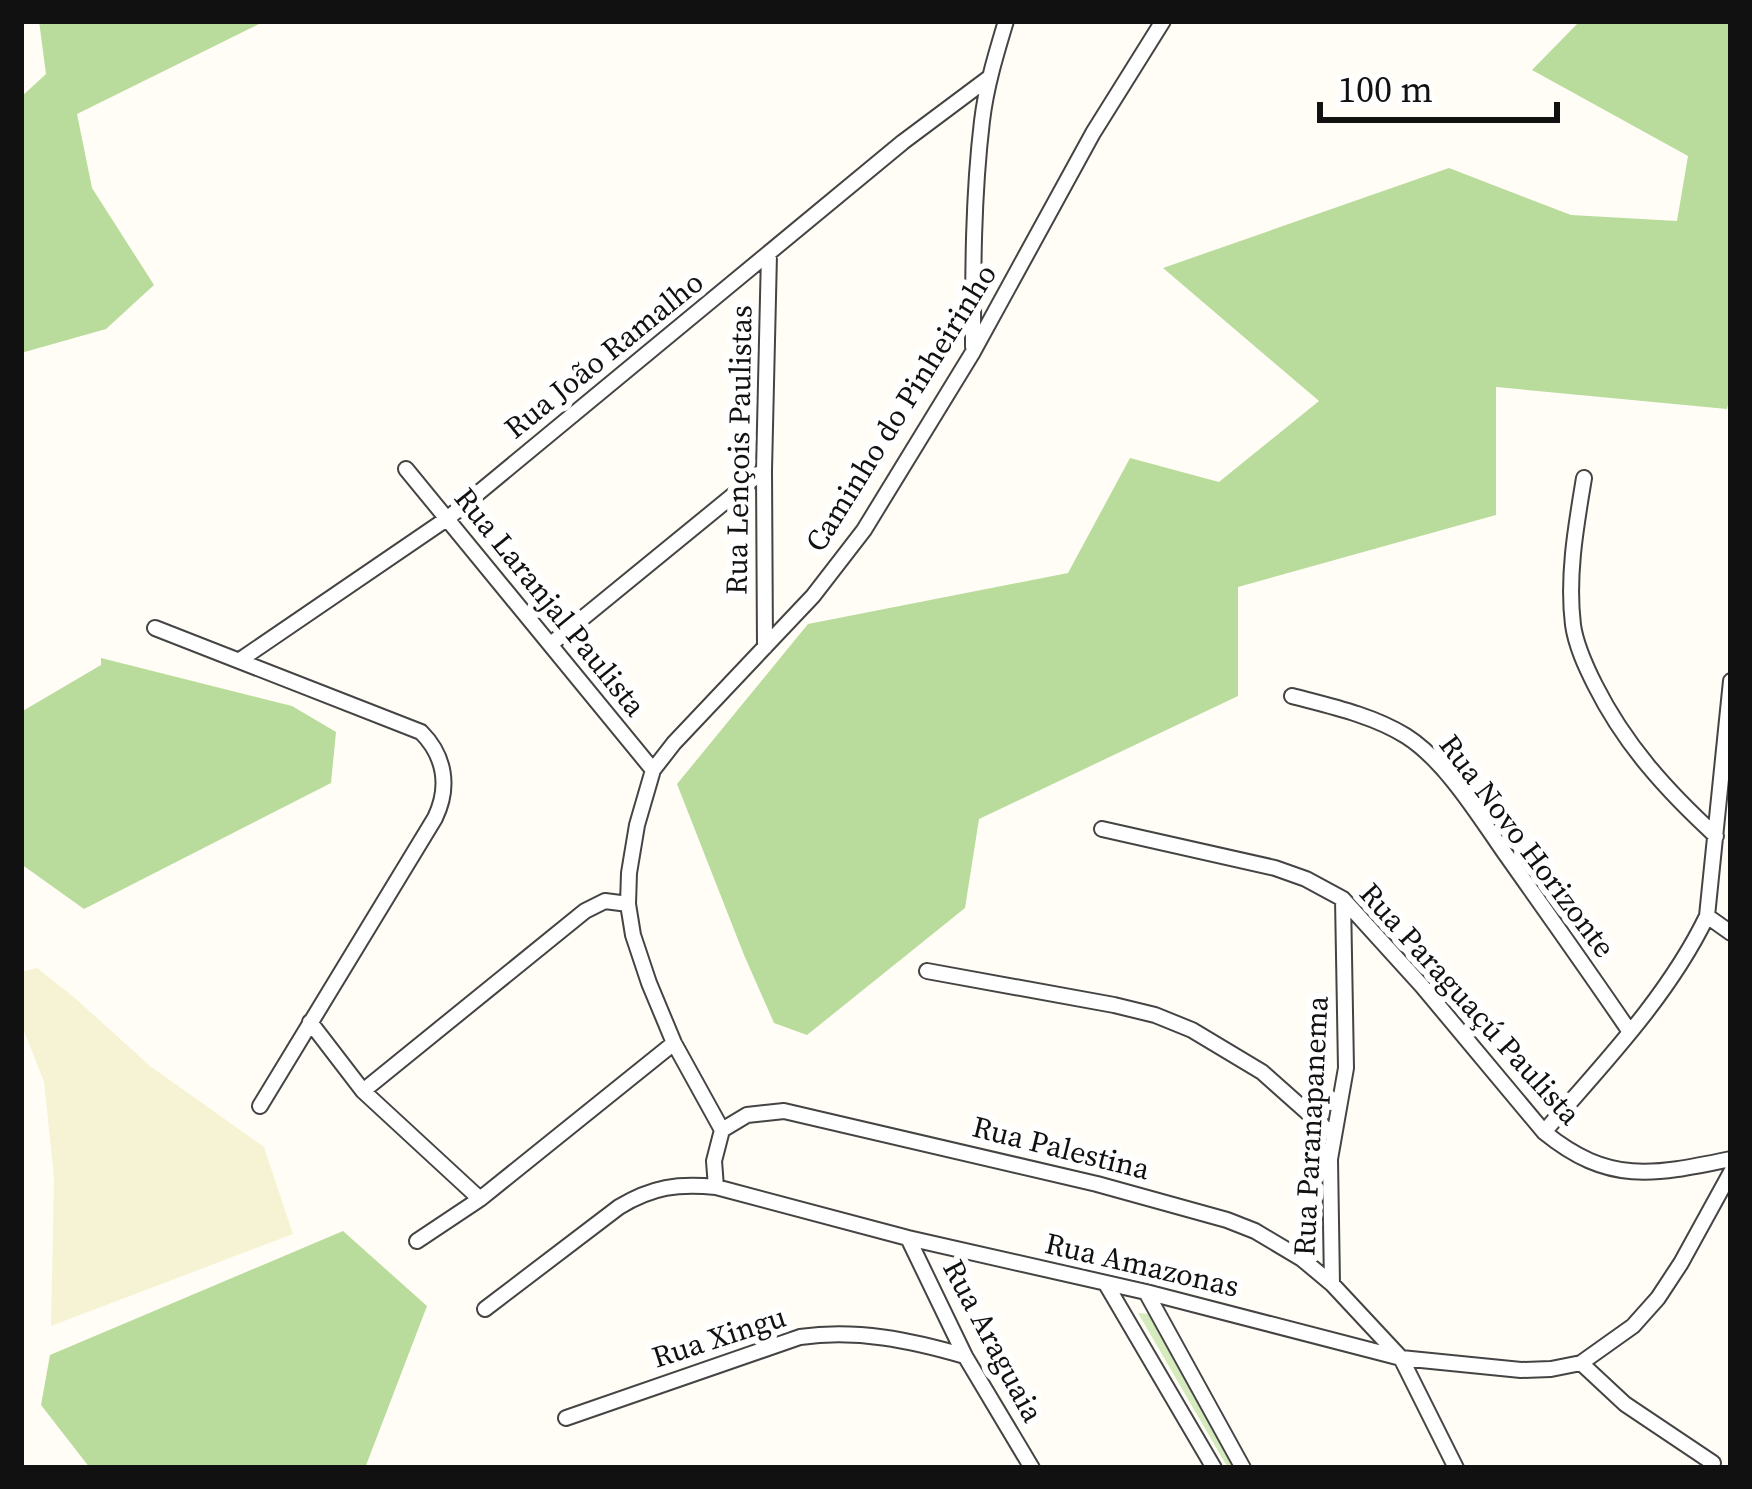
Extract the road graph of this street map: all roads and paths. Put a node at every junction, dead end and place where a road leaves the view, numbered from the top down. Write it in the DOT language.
graph roads {
  1 [pos="1006,21"];
  2 [pos="1163,21"];
  3 [pos="990,77"];
  4 [pos="769,254"];
  5 [pos="973,352"];
  6 [pos="406,469"];
  7 [pos="764,470"];
  8 [pos="1584,478"];
  9 [pos="448,518"];
  10 [pos="155,628"];
  11 [pos="551,644"];
  12 [pos="765,647"];
  13 [pos="240,660"];
  14 [pos="1731,681"];
  15 [pos="1292,696"];
  16 [pos="653,770"];
  17 [pos="1102,829"];
  18 [pos="1716,836"];
  19 [pos="1343,899"];
  20 [pos="628,904"];
  21 [pos="1707,916"];
  22 [pos="1731,933"];
  23 [pos="928,971"];
  24 [pos="310,1022"];
  25 [pos="1630,1032"];
  26 [pos="674,1042"];
  27 [pos="363,1091"];
  28 [pos="260,1106"];
  29 [pos="722,1130"];
  30 [pos="1544,1132"];
  31 [pos="1334,1136"];
  32 [pos="1731,1159"];
  33 [pos="1731,1172"];
  34 [pos="716,1187"];
  35 [pos="480,1199"];
  36 [pos="908,1238"];
  37 [pos="417,1241"];
  38 [pos="1332,1284"];
  39 [pos="1106,1285"];
  40 [pos="1145,1292"];
  41 [pos="485,1309"];
  42 [pos="964,1356"];
  43 [pos="1401,1358"];
  44 [pos="1581,1363"];
  45 [pos="566,1418"];
  46 [pos="1713,1463"];
  47 [pos="1032,1468"];
  48 [pos="1214,1468"];
  49 [pos="1244,1468"];
  50 [pos="1456,1468"];
  1 -- 3 [label="street"];
  2 -- 5 [label="street, Caminho do Pinheirinho"];
  3 -- 4 [label="street, Rua João Ramalho"];
  3 -- 5 [label="street"];
  4 -- 7 [label="street, Rua Lençois Paulistas"];
  4 -- 9 [label="street, Rua João Ramalho"];
  5 -- 12 [label="street, Caminho do Pinheirinho"];
  6 -- 9 [label="street, Rua Laranjal Paulista"];
  7 -- 11 [label="street"];
  7 -- 12 [label="street, Rua Lençois Paulistas"];
  8 -- 18 [label="street"];
  9 -- 11 [label="street, Rua Laranjal Paulista"];
  9 -- 13 [label="street, Rua João Ramalho"];
  10 -- 13 [label="street"];
  11 -- 16 [label="street, Rua Laranjal Paulista"];
  12 -- 16 [label="street, Caminho do Pinheirinho"];
  13 -- 24 [label="street"];
  14 -- 18 [label="street"];
  15 -- 25 [label="street, Rua Novo Horizonte"];
  16 -- 20 [label="street, Caminho do Pinheirinho"];
  17 -- 19 [label="street, Rua Paraguaçú Paulista"];
  18 -- 21 [label="street"];
  19 -- 30 [label="street, Rua Paraguaçú Paulista"];
  19 -- 31 [label="street, Rua Paranapanema"];
  20 -- 26 [label="street, Caminho do Pinheirinho"];
  20 -- 27 [label="street"];
  21 -- 22 [label="street"];
  21 -- 25 [label="street"];
  23 -- 31 [label="street"];
  24 -- 27 [label="street"];
  24 -- 28 [label="street"];
  25 -- 30 [label="street"];
  26 -- 29 [label="street, Caminho do Pinheirinho"];
  26 -- 35 [label="street"];
  27 -- 35 [label="street"];
  29 -- 34 [label="street"];
  29 -- 38 [label="street, Rua Palestina"];
  30 -- 32 [label="street, Rua Paraguaçú Paulista"];
  31 -- 38 [label="street, Rua Paranapanema"];
  33 -- 44 [label="street, Rua Amazonas"];
  34 -- 36 [label="street, Rua Amazonas"];
  34 -- 41 [label="street, Rua Amazonas"];
  35 -- 37 [label="street"];
  36 -- 39 [label="street, Rua Amazonas"];
  36 -- 42 [label="street, Rua Araguaia"];
  38 -- 43 [label="street, Rua Palestina"];
  39 -- 40 [label="street, Rua Amazonas"];
  39 -- 48 [label="street"];
  40 -- 43 [label="street, Rua Amazonas"];
  40 -- 49 [label="street"];
  42 -- 45 [label="street, Rua Xingu"];
  42 -- 47 [label="street, Rua Araguaia"];
  43 -- 44 [label="street, Rua Amazonas"];
  43 -- 50 [label="street, Rua Palestina"];
  44 -- 46 [label="street"];
}
